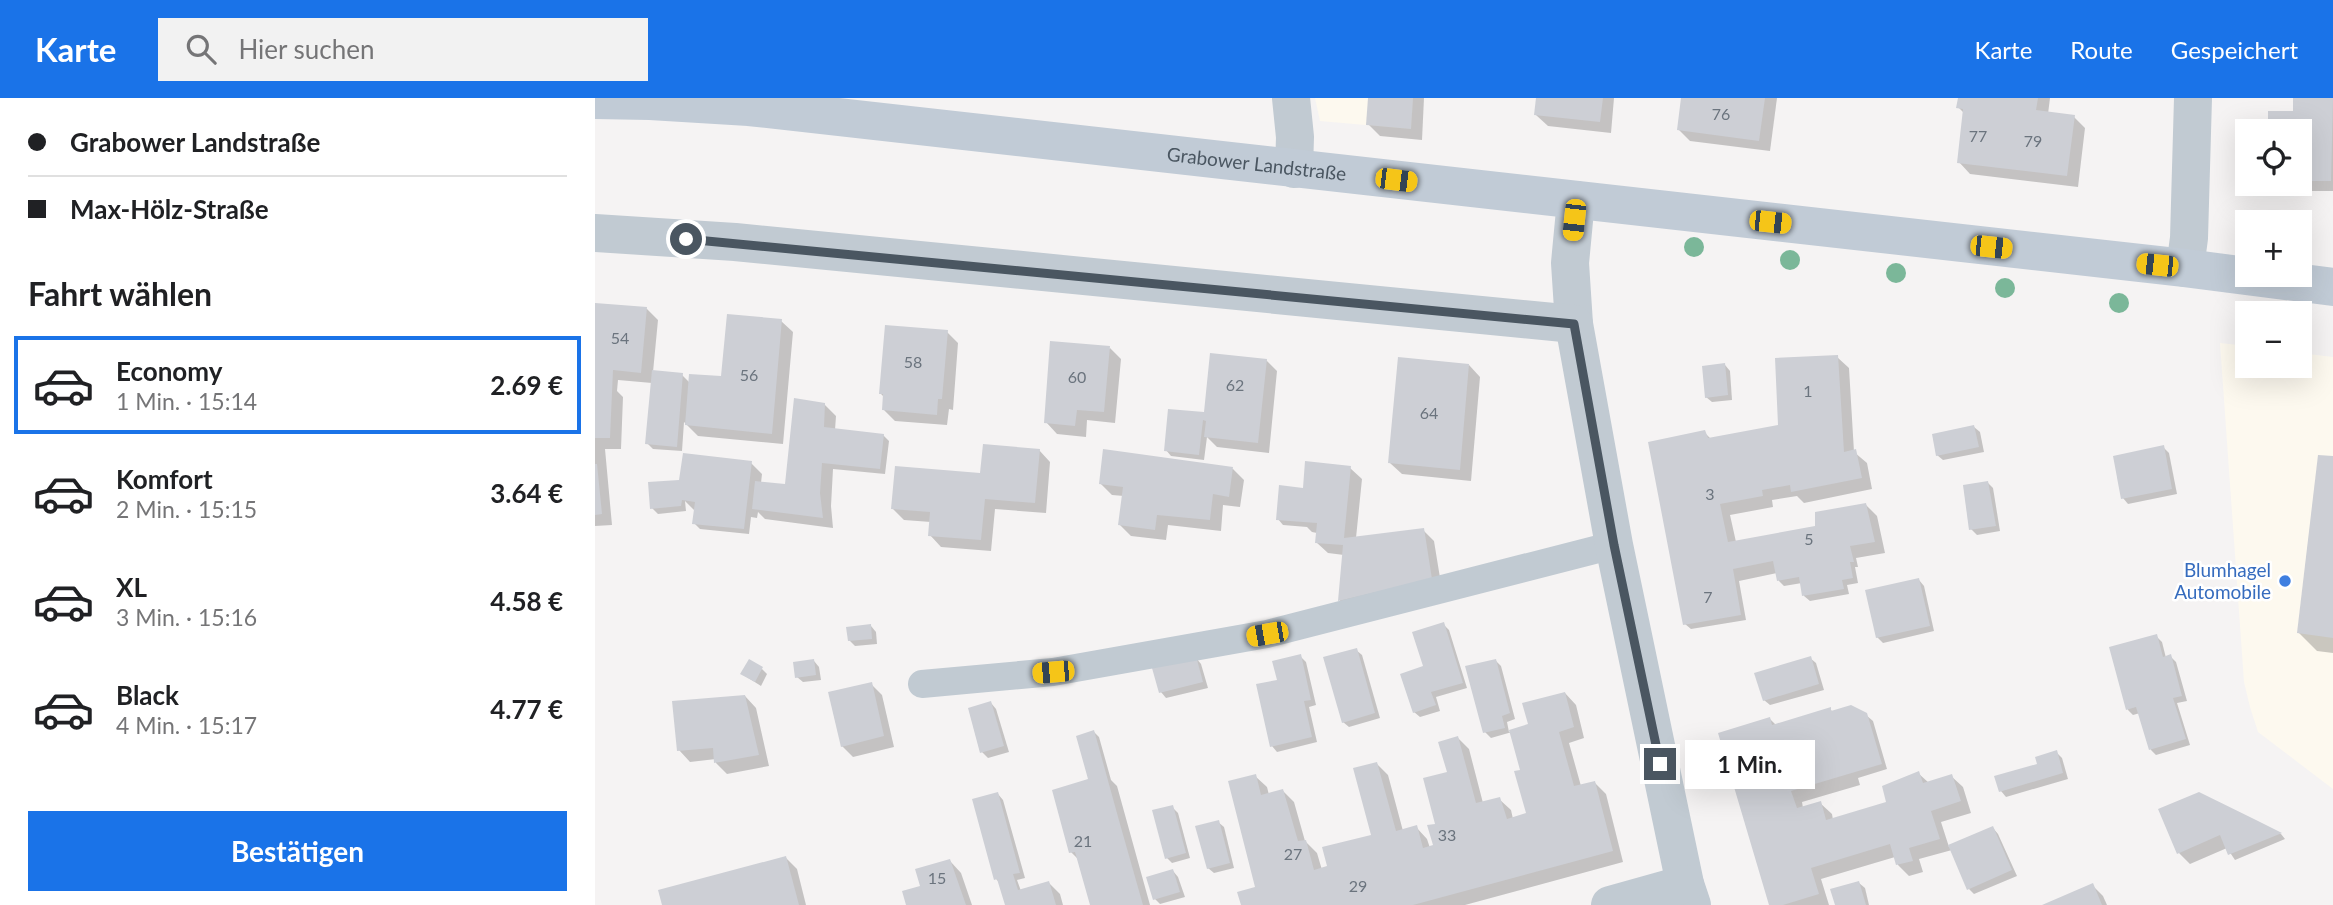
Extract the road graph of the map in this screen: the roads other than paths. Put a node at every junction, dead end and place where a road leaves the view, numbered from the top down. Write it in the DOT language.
graph roads {
  1 [pos="1291,98"];
  2 [pos="2193,98"];
  3 [pos="595,100"];
  4 [pos="1294,169"];
  5 [pos="1576,200"];
  6 [pos="595,233"];
  7 [pos="2185,268"];
  8 [pos="2333,287"];
  9 [pos="1574,324"];
  10 [pos="1614,545"];
  11 [pos="922,684"];
  12 [pos="1688,894"];
  13 [pos="1610,905"];
  1 -- 4 [label="street"];
  2 -- 7 [label="street"];
  3 -- 4 [label="main road, Grabower Landstraße"];
  4 -- 5 [label="main road, Grabower Landstraße"];
  5 -- 7 [label="main road, Grabower Landstraße"];
  5 -- 9 [label="street"];
  6 -- 9 [label="street"];
  7 -- 8 [label="main road, Grabower Landstraße"];
  9 -- 10 [label="street"];
  10 -- 11 [label="lane"];
  10 -- 12 [label="street"];
  12 -- 13 [label="street"];
}
